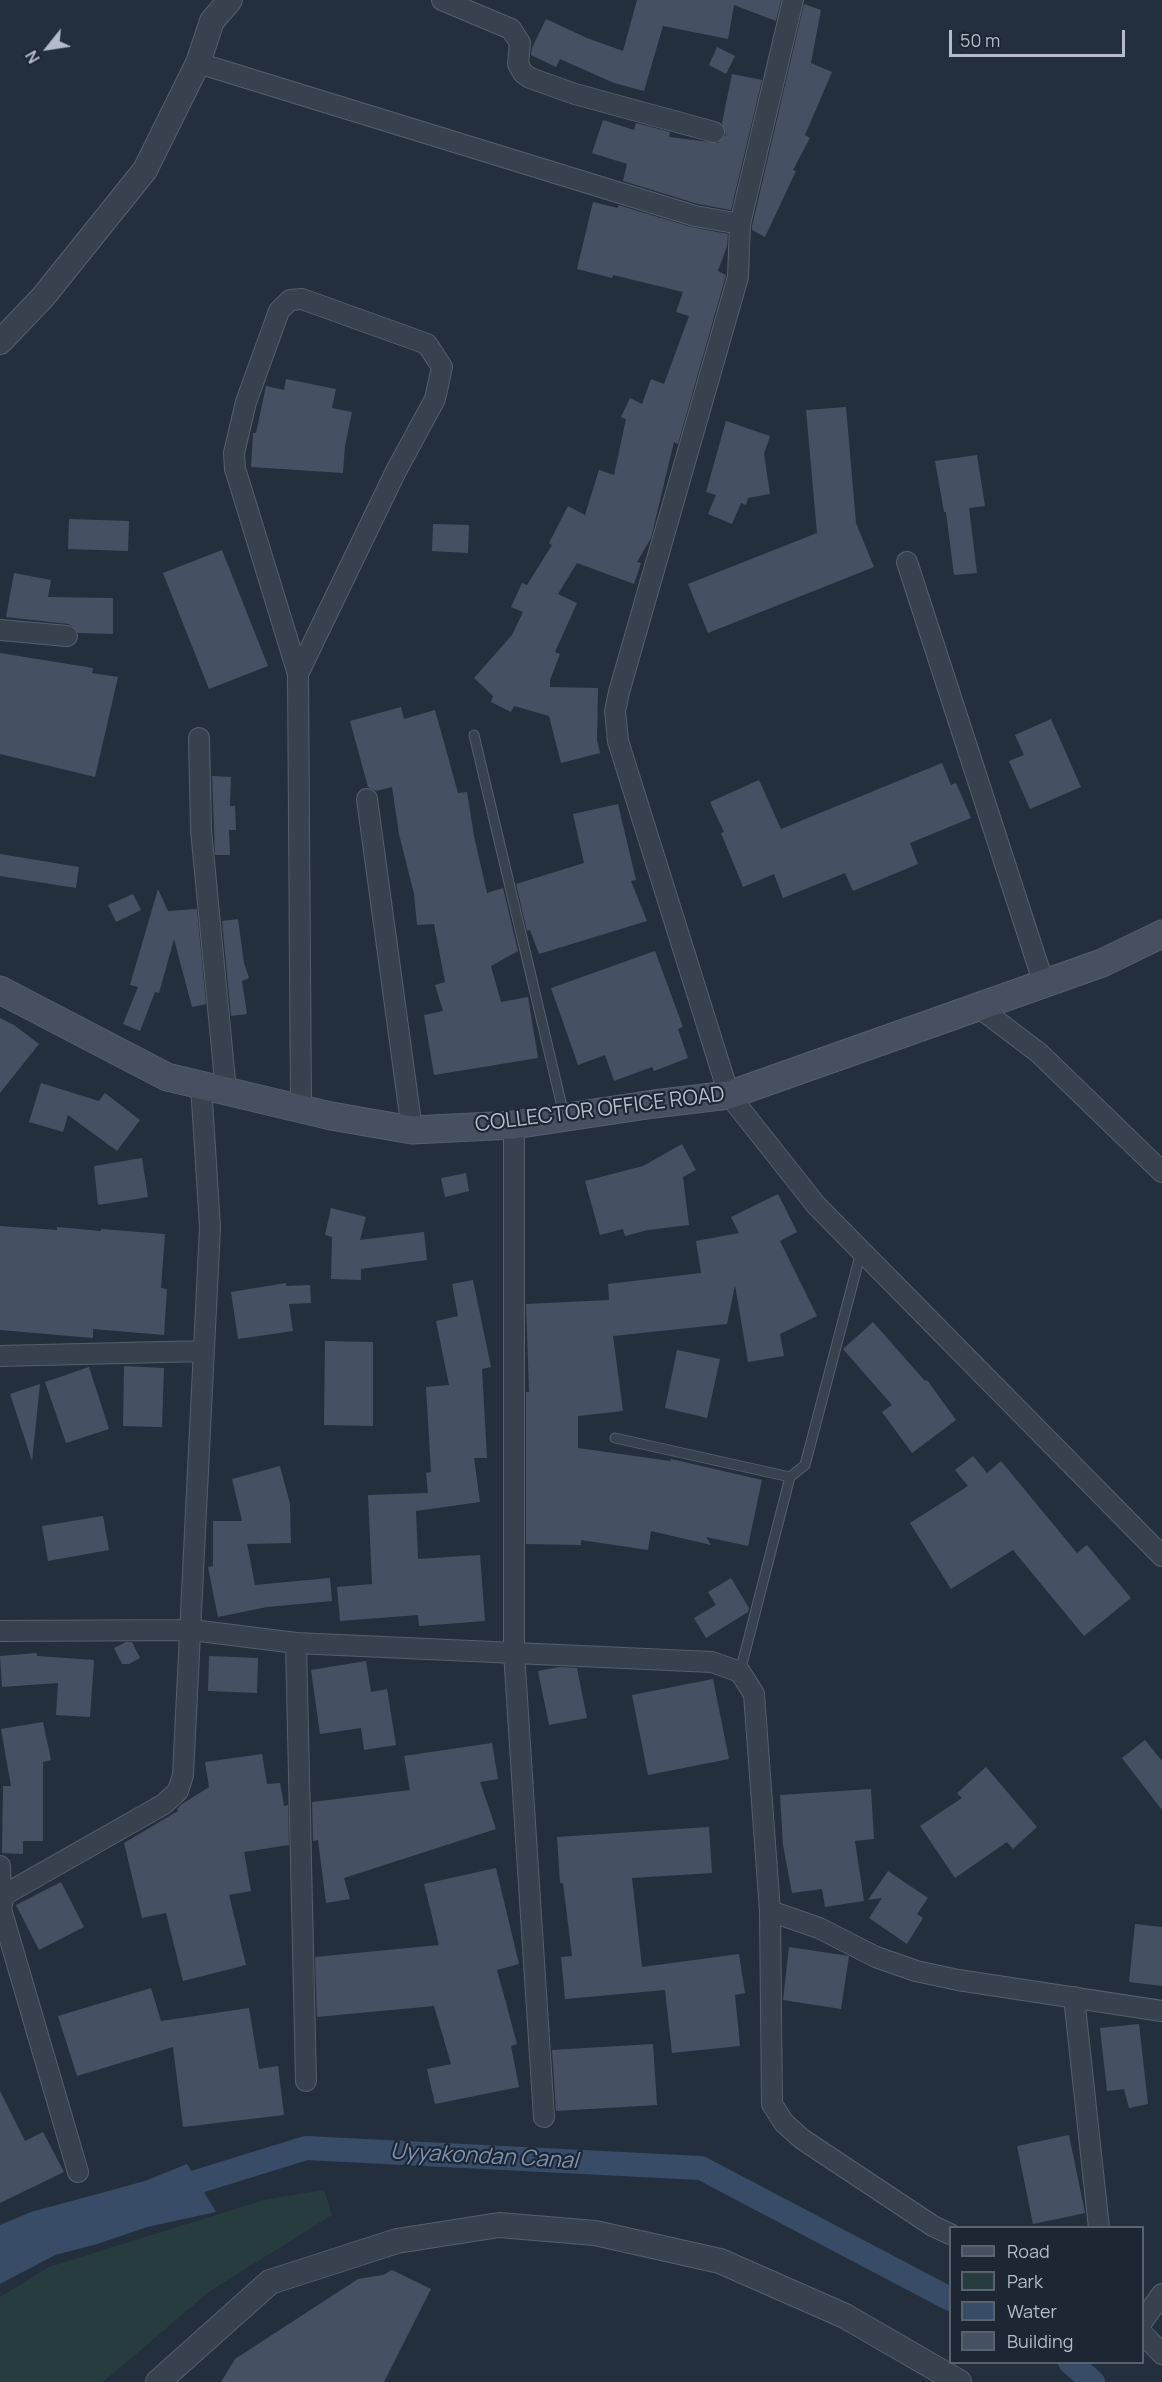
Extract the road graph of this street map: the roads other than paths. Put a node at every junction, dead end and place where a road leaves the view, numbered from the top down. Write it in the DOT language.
graph roads {
  1 [pos="230,0"];
  2 [pos="442,0"];
  3 [pos="793,0"];
  4 [pos="198,63"];
  5 [pos="714,132"];
  6 [pos="740,224"];
  7 [pos="0,342"];
  8 [pos="908,562"];
  9 [pos="0,630"];
  10 [pos="67,636"];
  11 [pos="298,674"];
  12 [pos="474,735"];
  13 [pos="199,738"];
  14 [pos="367,799"];
  15 [pos="1162,934"];
  16 [pos="1044,984"];
  17 [pos="0,990"];
  18 [pos="977,1006"];
  19 [pos="214,1088"];
  20 [pos="729,1095"];
  21 [pos="301,1109"];
  22 [pos="564,1117"];
  23 [pos="514,1125"];
  24 [pos="412,1130"];
  25 [pos="1162,1172"];
  26 [pos="861,1252"];
  27 [pos="204,1351"];
  28 [pos="0,1356"];
  29 [pos="615,1438"];
  30 [pos="790,1477"];
  31 [pos="1162,1556"];
  32 [pos="192,1630"];
  33 [pos="0,1631"];
  34 [pos="296,1643"];
  35 [pos="514,1652"];
  36 [pos="740,1672"];
  37 [pos="0,1866"];
  38 [pos="1,1909"];
  39 [pos="770,1911"];
  40 [pos="1074,1997"];
  41 [pos="1162,2011"];
  42 [pos="306,2081"];
  43 [pos="544,2117"];
  44 [pos="78,2172"];
  45 [pos="1099,2226"];
  46 [pos="949,2233"];
  47 [pos="1162,2294"];
  48 [pos="1144,2321"];
  49 [pos="1144,2334"];
  50 [pos="1162,2354"];
  51 [pos="158,2382"];
  52 [pos="959,2382"];
  1 -- 4 [label="street"];
  2 -- 5 [label="street"];
  3 -- 6 [label="street"];
  4 -- 6 [label="street"];
  4 -- 7 [label="street"];
  6 -- 20 [label="street"];
  8 -- 16 [label="street"];
  9 -- 10 [label="street"];
  11 -- 11 [label="street"];
  11 -- 21 [label="street"];
  12 -- 22 [label="lane"];
  13 -- 19 [label="street"];
  14 -- 24 [label="street"];
  15 -- 16 [label="main road, COLLECTOR OFFICE ROAD"];
  16 -- 18 [label="main road, COLLECTOR OFFICE ROAD"];
  17 -- 19 [label="main road, COLLECTOR OFFICE ROAD"];
  18 -- 20 [label="main road, COLLECTOR OFFICE ROAD"];
  18 -- 25 [label="street"];
  19 -- 21 [label="main road, COLLECTOR OFFICE ROAD"];
  19 -- 27 [label="street"];
  20 -- 22 [label="main road, COLLECTOR OFFICE ROAD"];
  20 -- 26 [label="street"];
  21 -- 24 [label="main road, COLLECTOR OFFICE ROAD"];
  22 -- 23 [label="main road, COLLECTOR OFFICE ROAD"];
  23 -- 24 [label="main road, COLLECTOR OFFICE ROAD"];
  23 -- 35 [label="street"];
  26 -- 30 [label="lane"];
  26 -- 31 [label="street"];
  27 -- 28 [label="street"];
  27 -- 32 [label="street"];
  29 -- 30 [label="lane"];
  30 -- 36 [label="lane"];
  32 -- 33 [label="street"];
  32 -- 34 [label="street"];
  32 -- 38 [label="street"];
  34 -- 35 [label="street"];
  34 -- 42 [label="street"];
  35 -- 36 [label="street"];
  35 -- 43 [label="street"];
  36 -- 39 [label="street"];
  37 -- 38 [label="street"];
  38 -- 44 [label="street"];
  39 -- 40 [label="street"];
  39 -- 46 [label="street"];
  40 -- 41 [label="street"];
  40 -- 45 [label="street"];
  47 -- 48 [label="street"];
  49 -- 50 [label="street"];
  51 -- 52 [label="street"];
}
